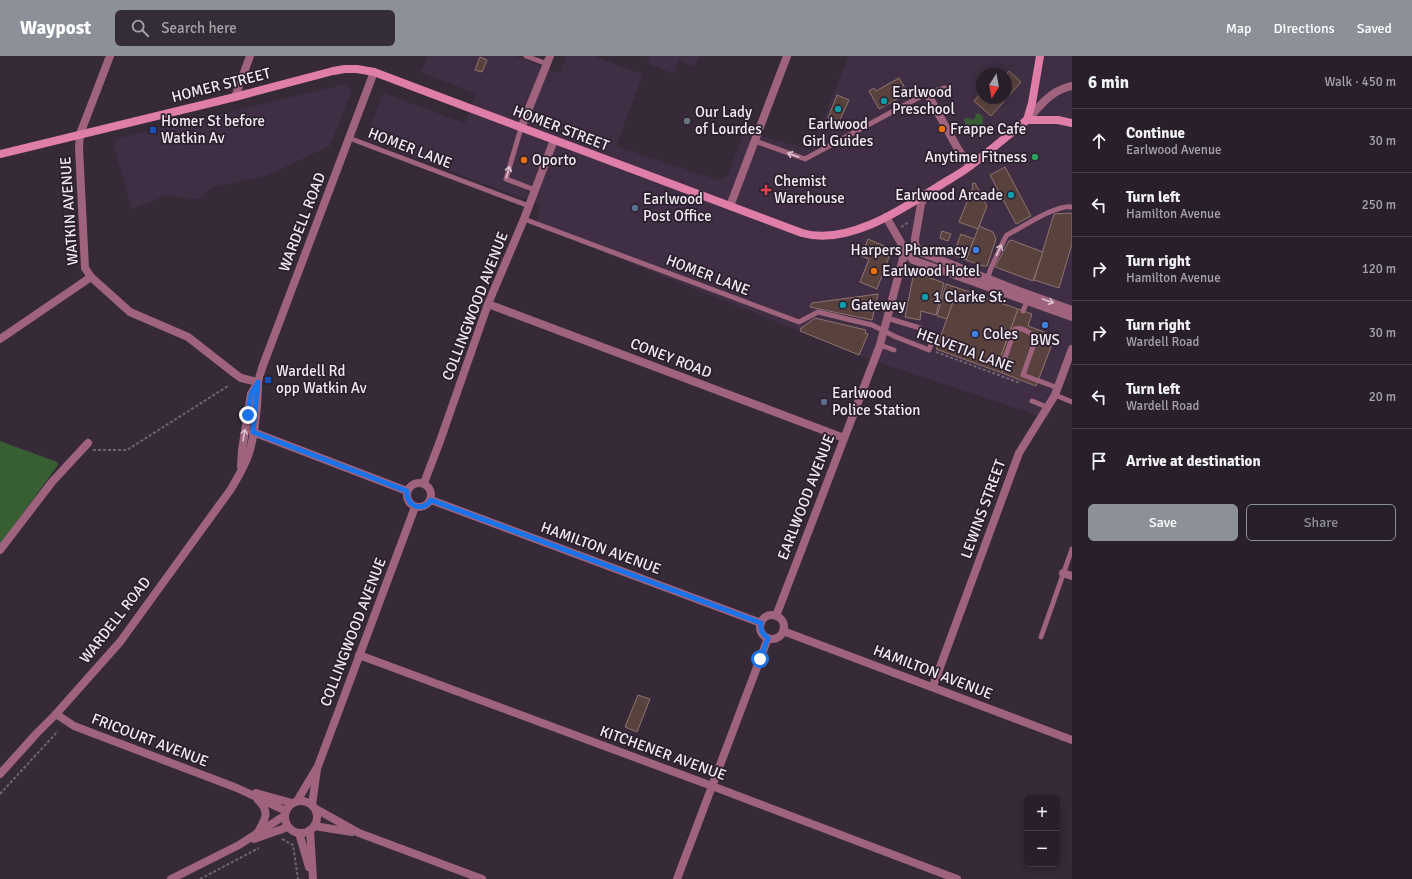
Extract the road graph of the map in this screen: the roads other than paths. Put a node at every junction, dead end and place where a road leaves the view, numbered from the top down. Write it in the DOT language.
graph roads {
  1 [pos="111,56"];
  2 [pos="250,56"];
  3 [pos="526,56"];
  4 [pos="788,56"];
  5 [pos="1040,56"];
  6 [pos="548,60"];
  7 [pos="374,72"];
  8 [pos="1072,86"];
  9 [pos="945,88"];
  10 [pos="927,93"];
  11 [pos="235,97"];
  12 [pos="1027,120"];
  13 [pos="1072,123"];
  14 [pos="521,128"];
  15 [pos="80,134"];
  16 [pos="349,138"];
  17 [pos="554,140"];
  18 [pos="755,141"];
  19 [pos="0,154"];
  20 [pos="970,166"];
  21 [pos="535,190"];
  22 [pos="926,194"];
  23 [pos="529,206"];
  24 [pos="730,206"];
  25 [pos="1072,207"];
  26 [pos="886,217"];
  27 [pos="524,219"];
  28 [pos="905,251"];
  29 [pos="944,262"];
  30 [pos="940,270"];
  31 [pos="91,277"];
  32 [pos="986,283"];
  33 [pos="1028,298"];
  34 [pos="488,304"];
  35 [pos="1072,310"];
  36 [pos="1024,311"];
  37 [pos="1072,317"];
  38 [pos="888,318"];
  39 [pos="920,328"];
  40 [pos="884,332"];
  41 [pos="935,335"];
  42 [pos="0,339"];
  43 [pos="880,345"];
  44 [pos="1072,348"];
  45 [pos="894,350"];
  46 [pos="1005,358"];
  47 [pos="258,382"];
  48 [pos="1056,392"];
  49 [pos="1032,401"];
  50 [pos="1072,402"];
  51 [pos="1047,407"];
  52 [pos="253,432"];
  53 [pos="844,438"];
  54 [pos="88,443"];
  55 [pos="240,474"];
  56 [pos="424,483"];
  57 [pos="407,491"];
  58 [pos="431,500"];
  59 [pos="415,507"];
  60 [pos="1072,549"];
  61 [pos="0,550"];
  62 [pos="1063,572"];
  63 [pos="1072,576"];
  64 [pos="776,616"];
  65 [pos="761,623"];
  66 [pos="783,631"];
  67 [pos="1041,637"];
  68 [pos="768,638"];
  69 [pos="359,655"];
  70 [pos="933,686"];
  71 [pos="56,714"];
  72 [pos="1072,740"];
  73 [pos="318,766"];
  74 [pos="0,774"];
  75 [pos="712,786"];
  76 [pos="237,788"];
  77 [pos="256,798"];
  78 [pos="294,802"];
  79 [pos="314,807"];
  80 [pos="285,813"];
  81 [pos="288,827"];
  82 [pos="312,828"];
  83 [pos="258,832"];
  84 [pos="299,833"];
  85 [pos="359,833"];
  86 [pos="239,845"];
  87 [pos="171,879"];
  88 [pos="313,879"];
  89 [pos="482,879"];
  90 [pos="677,879"];
  91 [pos="957,879"];
  1 -- 15 [label="street, WATKIN AVENUE"];
  2 -- 11 [label="street"];
  3 -- 6 [label="lane"];
  4 -- 18 [label="street"];
  5 -- 12 [label="main road"];
  6 -- 14 [label="street"];
  7 -- 11 [label="main road, HOMER STREET"];
  7 -- 14 [label="main road, HOMER STREET"];
  7 -- 16 [label="street, WARDELL ROAD"];
  8 -- 12 [label="street, HOMER STREET"];
  9 -- 10 [label="lane"];
  10 -- 18 [label="lane, one-way"];
  10 -- 20 [label="street"];
  11 -- 15 [label="main road, HOMER STREET"];
  12 -- 13 [label="main road"];
  12 -- 20 [label="main road, HOMER STREET"];
  14 -- 17 [label="main road, HOMER STREET"];
  21 -- 14 [label="lane, one-way"];
  15 -- 19 [label="main road, HOMER STREET"];
  15 -- 31 [label="street, WATKIN AVENUE"];
  16 -- 23 [label="lane, HOMER LANE"];
  16 -- 47 [label="street, WARDELL ROAD"];
  17 -- 21 [label="street, COLLINGWOOD AVENUE"];
  17 -- 24 [label="main road, HOMER STREET"];
  18 -- 24 [label="street"];
  20 -- 22 [label="main road, HOMER STREET"];
  21 -- 23 [label="street, COLLINGWOOD AVENUE"];
  22 -- 26 [label="main road, HOMER STREET"];
  22 -- 29 [label="street"];
  23 -- 27 [label="street, COLLINGWOOD AVENUE"];
  24 -- 26 [label="main road, HOMER STREET"];
  32 -- 25 [label="lane, one-way"];
  26 -- 28 [label="street"];
  27 -- 34 [label="street, COLLINGWOOD AVENUE"];
  27 -- 40 [label="lane, HOMER LANE"];
  28 -- 30 [label="street"];
  28 -- 38 [label="street, EARLWOOD AVENUE"];
  29 -- 30 [label="lane"];
  29 -- 32 [label="street"];
  30 -- 32 [label="street"];
  31 -- 42 [label="street"];
  31 -- 47 [label="street, WATKIN AVENUE"];
  32 -- 33 [label="street"];
  33 -- 35 [label="street, one-way"];
  33 -- 36 [label="lane"];
  33 -- 37 [label="street"];
  34 -- 53 [label="street, CONEY ROAD"];
  34 -- 56 [label="street, COLLINGWOOD AVENUE"];
  38 -- 39 [label="lane"];
  38 -- 40 [label="street, EARLWOOD AVENUE"];
  40 -- 41 [label="lane, HELVETIA LANE"];
  40 -- 43 [label="street, EARLWOOD AVENUE"];
  43 -- 45 [label="lane"];
  43 -- 53 [label="street, EARLWOOD AVENUE"];
  44 -- 48 [label="street, LEWINS STREET"];
  46 -- 48 [label="lane"];
  47 -- 52 [label="street, WARDELL ROAD"];
  55 -- 47 [label="street, WARDELL ROAD, one-way"];
  48 -- 50 [label="lane"];
  48 -- 51 [label="street, LEWINS STREET"];
  49 -- 51 [label="lane"];
  51 -- 70 [label="street, LEWINS STREET"];
  52 -- 55 [label="street, WARDELL ROAD"];
  52 -- 57 [label="street"];
  53 -- 64 [label="street, EARLWOOD AVENUE"];
  54 -- 61 [label="street"];
  55 -- 71 [label="street, WARDELL ROAD"];
  56 -- 57 [label="street"];
  56 -- 58 [label="street"];
  57 -- 59 [label="street"];
  58 -- 59 [label="street"];
  58 -- 65 [label="street, HAMILTON AVENUE"];
  59 -- 69 [label="street, COLLINGWOOD AVENUE"];
  60 -- 62 [label="lane"];
  62 -- 63 [label="street"];
  62 -- 67 [label="lane"];
  64 -- 65 [label="street"];
  64 -- 66 [label="street"];
  65 -- 68 [label="street"];
  66 -- 68 [label="street"];
  66 -- 70 [label="street, HAMILTON AVENUE"];
  68 -- 75 [label="street"];
  69 -- 73 [label="street, COLLINGWOOD AVENUE"];
  69 -- 75 [label="street, KITCHENER AVENUE"];
  70 -- 72 [label="street, HAMILTON AVENUE"];
  71 -- 74 [label="street, WARDELL ROAD"];
  71 -- 76 [label="street, FRICOURT AVENUE"];
  73 -- 78 [label="street, COLLINGWOOD AVENUE"];
  73 -- 79 [label="street, COLLINGWOOD AVENUE"];
  75 -- 90 [label="street"];
  75 -- 91 [label="street, KITCHENER AVENUE"];
  76 -- 77 [label="street, FRICOURT AVENUE"];
  76 -- 78 [label="street, FRICOURT AVENUE"];
  77 -- 80 [label="street, FRICOURT AVENUE"];
  77 -- 83 [label="street"];
  78 -- 79 [label="street"];
  78 -- 80 [label="street"];
  79 -- 82 [label="street"];
  79 -- 85 [label="street"];
  80 -- 81 [label="street"];
  80 -- 83 [label="street"];
  81 -- 84 [label="street"];
  81 -- 86 [label="street"];
  82 -- 84 [label="street"];
  82 -- 85 [label="street"];
  82 -- 88 [label="street"];
  83 -- 86 [label="street"];
  84 -- 88 [label="street"];
  85 -- 89 [label="street"];
  86 -- 87 [label="street"];
}
